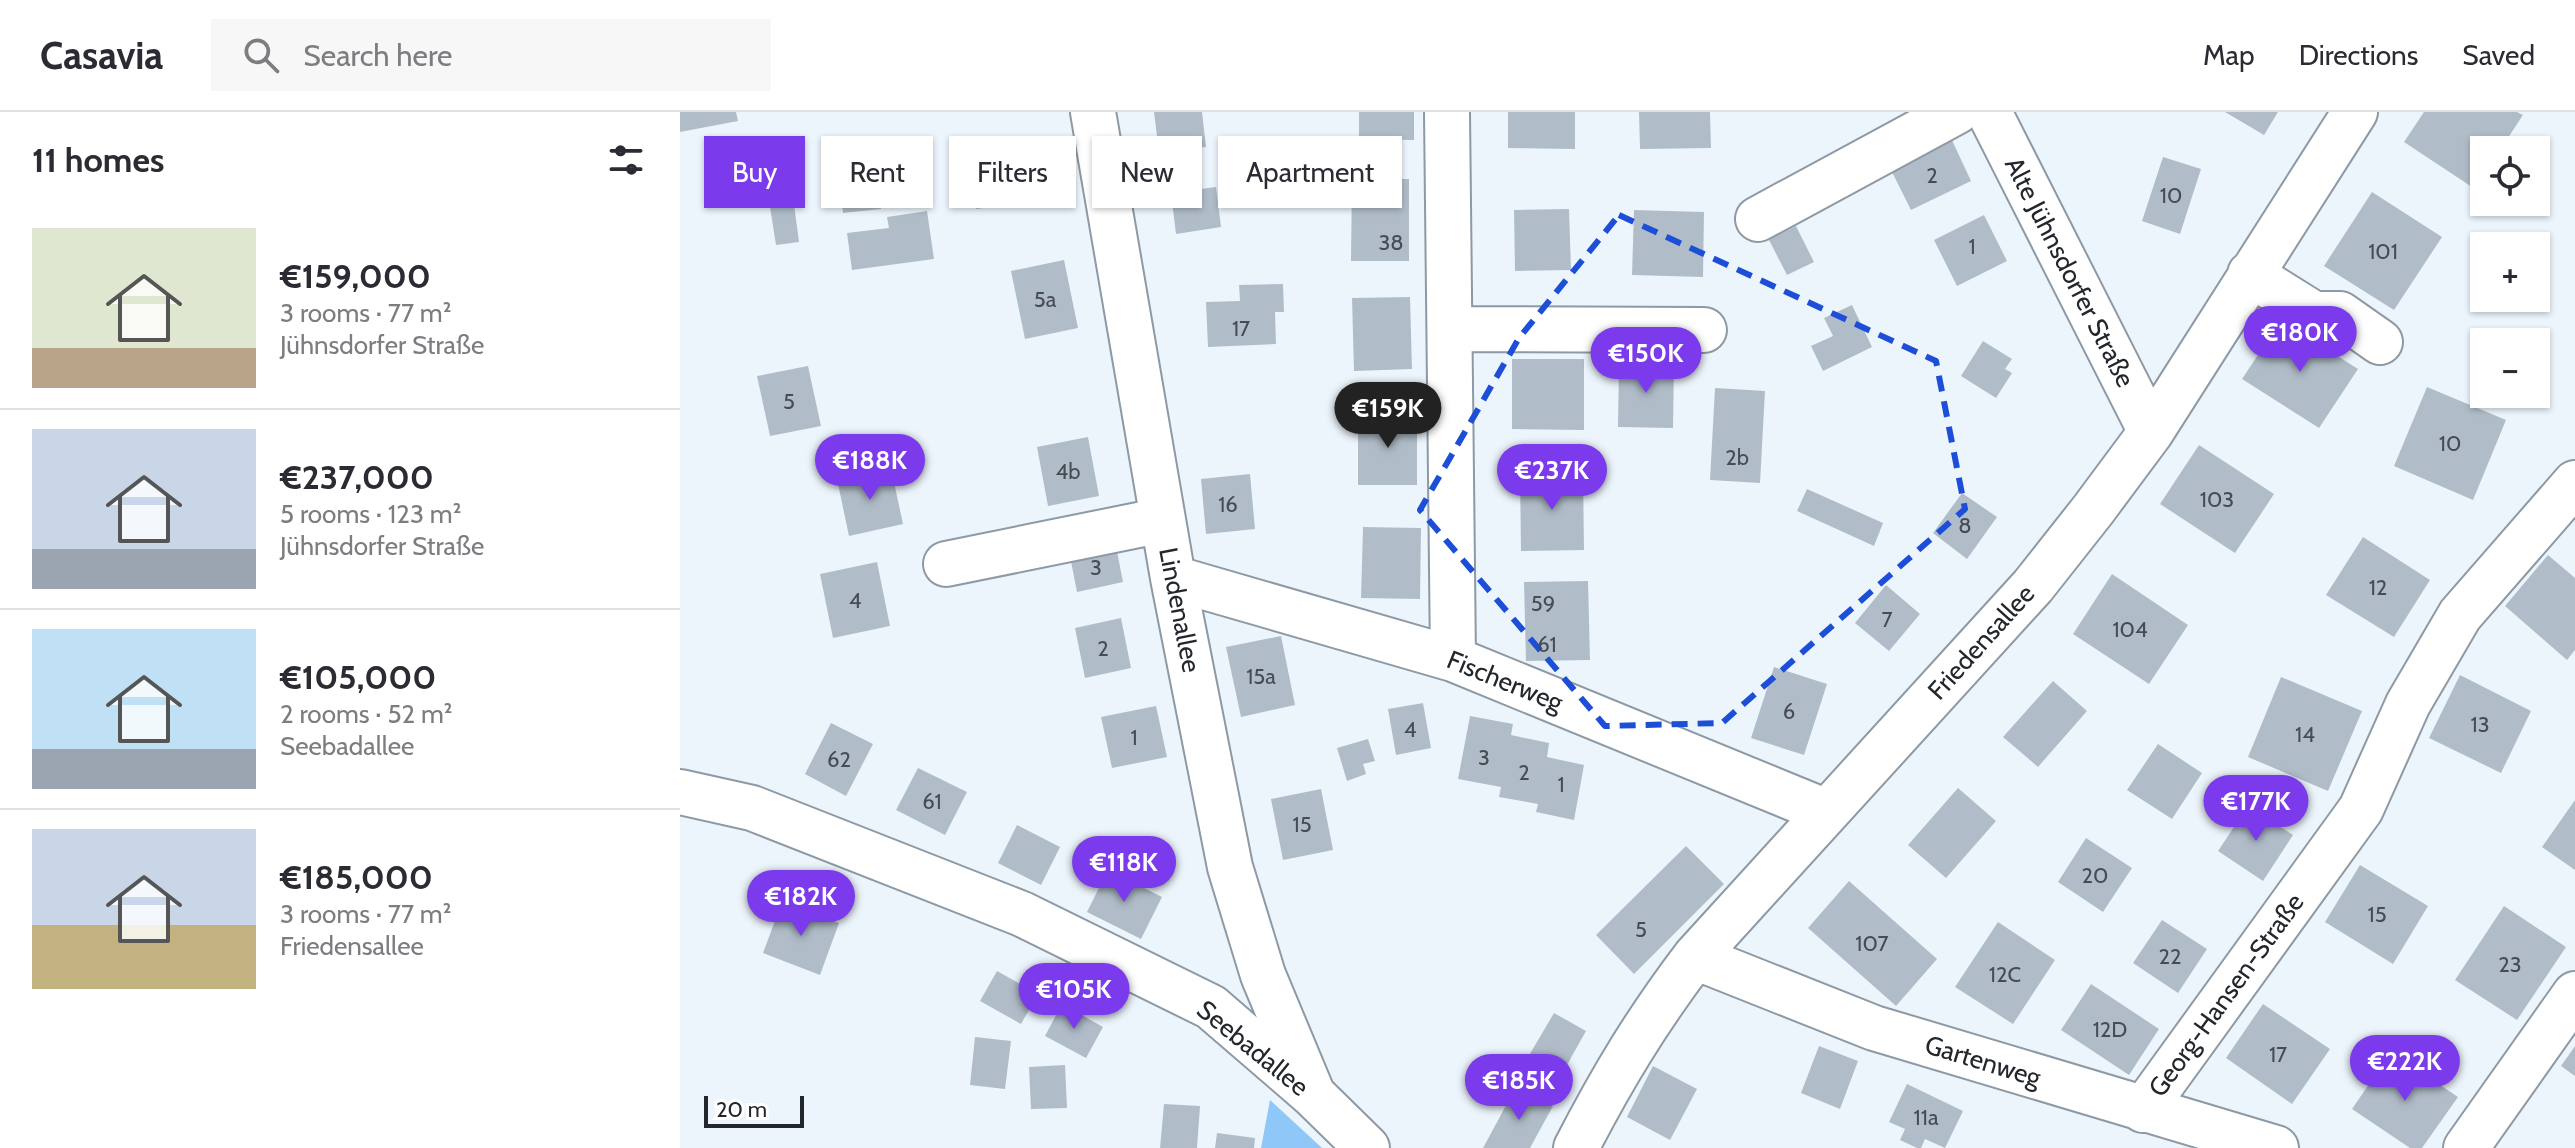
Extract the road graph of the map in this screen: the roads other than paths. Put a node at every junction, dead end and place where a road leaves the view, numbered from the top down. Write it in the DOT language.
graph roads {
  1 [pos="1093,112"];
  2 [pos="1447,112"];
  3 [pos="1956,112"];
  4 [pos="1989,112"];
  5 [pos="2355,112"];
  6 [pos="1758,219"];
  7 [pos="2250,274"];
  8 [pos="1450,329"];
  9 [pos="1704,330"];
  10 [pos="2380,342"];
  11 [pos="2151,432"];
  12 [pos="2575,483"];
  13 [pos="1163,520"];
  14 [pos="946,564"];
  15 [pos="1173,578"];
  16 [pos="1453,659"];
  17 [pos="680,792"];
  18 [pos="1827,812"];
  19 [pos="1695,957"];
  20 [pos="2575,994"];
  21 [pos="1313,1095"];
  22 [pos="2143,1110"];
  23 [pos="1367,1148"];
  24 [pos="1576,1148"];
  25 [pos="2276,1148"];
  26 [pos="2466,1148"];
  1 -- 13 [label="street, Lindenallee"];
  2 -- 8 [label="street"];
  3 -- 6 [label="street"];
  4 -- 11 [label="street, Alte Jühnsdorfer Straße"];
  5 -- 7 [label="street, Friedensallee"];
  7 -- 10 [label="street"];
  7 -- 11 [label="street, Friedensallee"];
  8 -- 9 [label="street"];
  8 -- 16 [label="street"];
  11 -- 18 [label="street, Friedensallee"];
  12 -- 22 [label="street, Georg-Hansen-Straße"];
  13 -- 14 [label="street"];
  13 -- 15 [label="street, Lindenallee"];
  15 -- 16 [label="street, Fischerweg"];
  15 -- 21 [label="street, Lindenallee"];
  16 -- 18 [label="street, Fischerweg"];
  17 -- 21 [label="street, Seebadallee"];
  18 -- 19 [label="street, Friedensallee"];
  19 -- 22 [label="street, Gartenweg"];
  19 -- 24 [label="street, Friedensallee"];
  20 -- 26 [label="street"];
  21 -- 23 [label="street, Seebadallee"];
  22 -- 25 [label="street, Gartenweg"];
}
